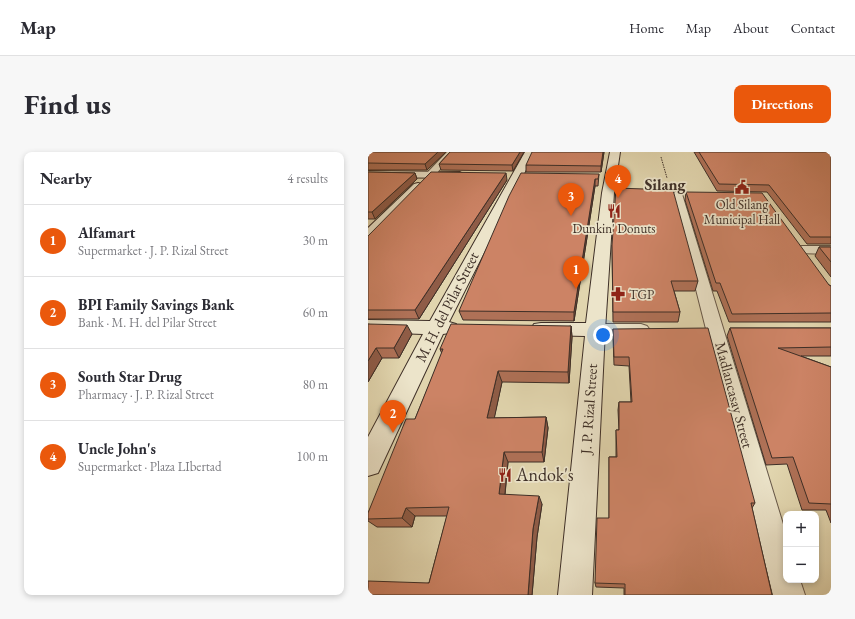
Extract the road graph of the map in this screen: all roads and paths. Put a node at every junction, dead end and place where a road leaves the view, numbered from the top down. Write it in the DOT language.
graph roads {
  1 [pos="452,152"];
  2 [pos="530,152"];
  3 [pos="615,152"];
  4 [pos="661,157"];
  5 [pos="368,174"];
  6 [pos="430,175"];
  7 [pos="470,175"];
  8 [pos="502,175"];
  9 [pos="518,175"];
  10 [pos="533,176"];
  11 [pos="667,178"];
  12 [pos="677,194"];
  13 [pos="368,236"];
  14 [pos="793,238"];
  15 [pos="802,250"];
  16 [pos="831,250"];
  17 [pos="810,262"];
  18 [pos="368,326"];
  19 [pos="436,328"];
  20 [pos="468,328"];
  21 [pos="524,329"];
  22 [pos="595,330"];
  23 [pos="656,330"];
  24 [pos="368,464"];
  25 [pos="575,595"];
  26 [pos="789,595"];
  1 -- 6 [label="street"];
  2 -- 9 [label="main road, M. H. del Pilar Street"];
  3 -- 22 [label="main road, J. P. Rizal Street"];
  4 -- 11 [label="path"];
  5 -- 6 [label="main road"];
  6 -- 7 [label="main road"];
  6 -- 13 [label="main road"];
  8 -- 9 [label="main road"];
  9 -- 10 [label="main road"];
  9 -- 19 [label="main road, M. H. del Pilar Street"];
  12 -- 26 [label="street, Madlancasay Street"];
  14 -- 15 [label="street"];
  15 -- 16 [label="street"];
  15 -- 17 [label="street"];
  18 -- 19 [label="main road"];
  19 -- 20 [label="main road"];
  19 -- 24 [label="main road, M. H. del Pilar Street"];
  21 -- 22 [label="main road"];
  22 -- 23 [label="street"];
  22 -- 25 [label="main road, J. P. Rizal Street"];
}
